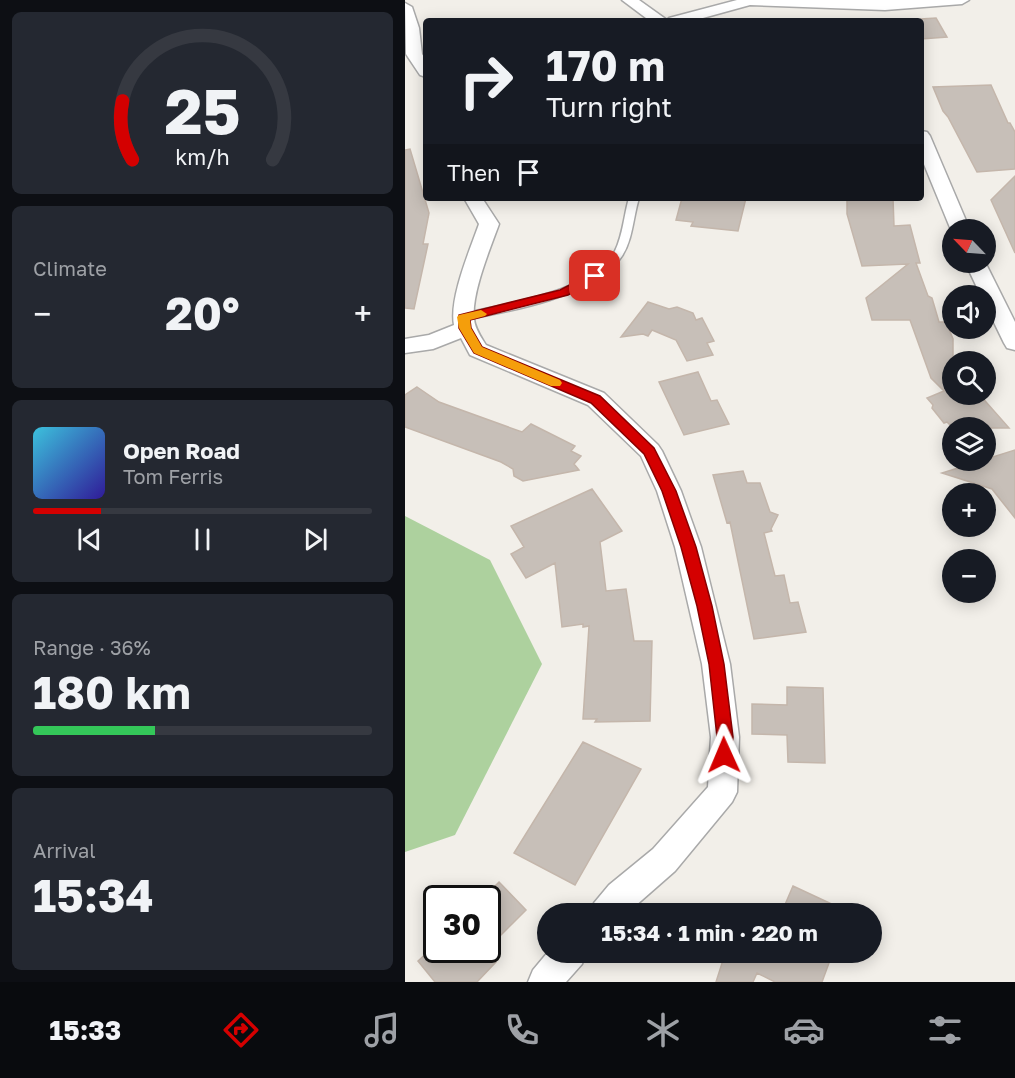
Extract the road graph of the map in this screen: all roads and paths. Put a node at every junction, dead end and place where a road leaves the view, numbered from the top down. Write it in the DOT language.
graph roads {
  1 [pos="629,0"];
  2 [pos="962,0"];
  3 [pos="405,7"];
  4 [pos="656,18"];
  5 [pos="685,18"];
  6 [pos="423,68"];
  7 [pos="924,143"];
  8 [pos="475,201"];
  9 [pos="633,201"];
  10 [pos="956,219"];
  11 [pos="980,273"];
  12 [pos="464,323"];
  13 [pos="1015,343"];
  14 [pos="405,346"];
  15 [pos="614,903"];
  16 [pos="561,963"];
  17 [pos="545,982"];
  1 -- 4 [label="street"];
  2 -- 5 [label="street"];
  3 -- 6 [label="street"];
  7 -- 10 [label="street"];
  8 -- 12 [label="street"];
  9 -- 12 [label="lane"];
  11 -- 13 [label="street"];
  12 -- 14 [label="street"];
  12 -- 15 [label="street"];
  16 -- 17 [label="street"];
}
